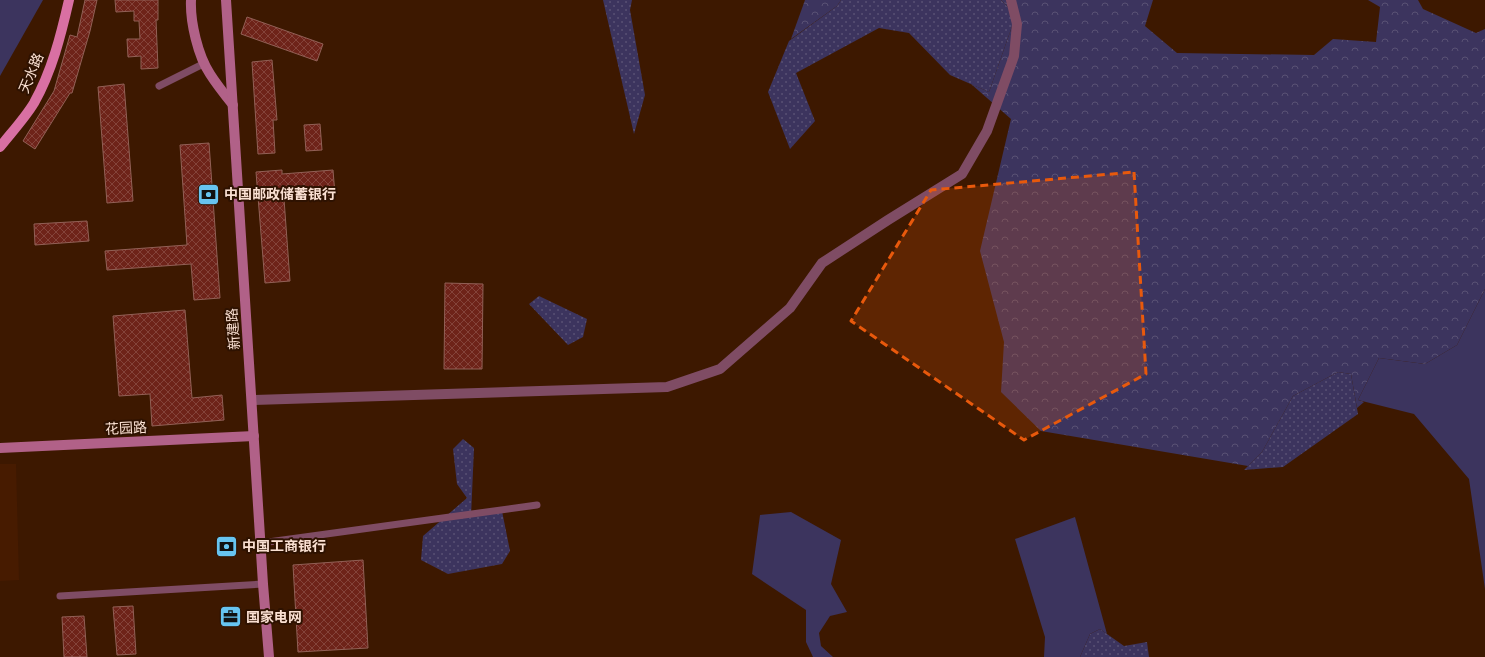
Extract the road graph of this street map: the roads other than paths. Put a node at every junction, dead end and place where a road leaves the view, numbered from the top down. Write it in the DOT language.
graph roads {
  1 [pos="69,0"];
  2 [pos="191,0"];
  3 [pos="226,0"];
  4 [pos="1011,0"];
  5 [pos="205,63"];
  6 [pos="159,86"];
  7 [pos="233,104"];
  8 [pos="0,147"];
  9 [pos="252,400"];
  10 [pos="254,436"];
  11 [pos="0,448"];
  12 [pos="536,505"];
  13 [pos="261,543"];
  14 [pos="263,584"];
  15 [pos="60,596"];
  16 [pos="269,657"];
  1 -- 8 [label="main road, 天水路"];
  2 -- 5 [label="main road"];
  3 -- 7 [label="main road, 新建路"];
  4 -- 9 [label="street"];
  5 -- 6 [label="lane"];
  5 -- 7 [label="main road"];
  7 -- 9 [label="main road, 新建路"];
  9 -- 10 [label="main road, 新建路"];
  10 -- 11 [label="main road, 花园路"];
  10 -- 13 [label="main road, 新建路"];
  12 -- 13 [label="lane"];
  13 -- 14 [label="main road, 新建路"];
  14 -- 15 [label="lane"];
  14 -- 16 [label="main road, 新建路"];
}
